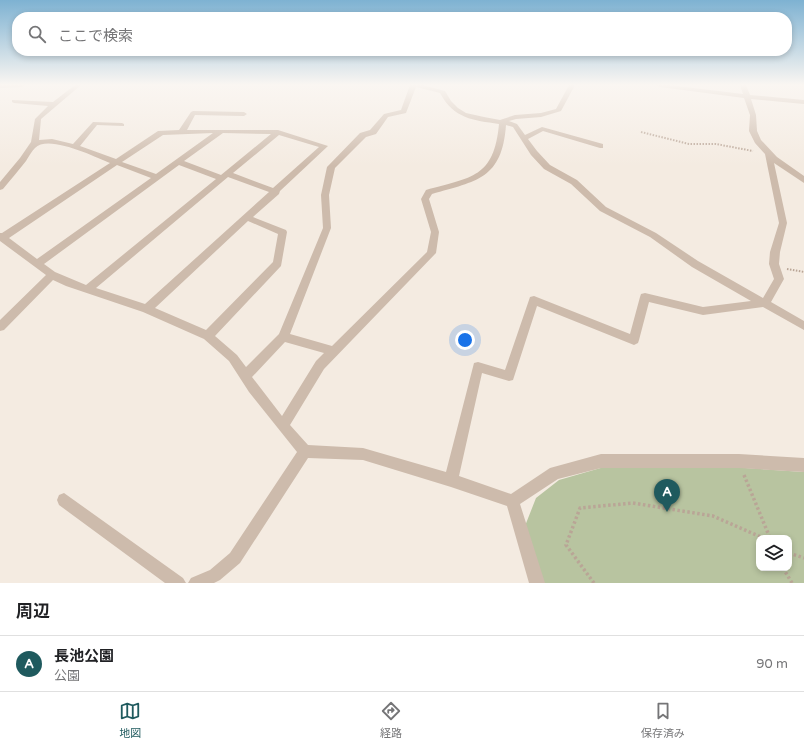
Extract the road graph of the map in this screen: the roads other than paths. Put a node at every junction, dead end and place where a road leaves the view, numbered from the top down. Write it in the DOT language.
graph roads {
  1 [pos="45,112"];
  2 [pos="403,112"];
  3 [pos="459,112"];
  4 [pos="551,112"];
  5 [pos="752,112"];
  6 [pos="244,114"];
  7 [pos="503,121"];
  8 [pos="122,126"];
  9 [pos="221,131"];
  10 [pos="182,132"];
  11 [pos="278,132"];
  12 [pos="524,138"];
  13 [pos="33,145"];
  14 [pos="600,146"];
  15 [pos="75,147"];
  16 [pos="769,154"];
  17 [pos="115,162"];
  18 [pos="179,162"];
  19 [pos="224,176"];
  20 [pos="156,177"];
  21 [pos="804,180"];
  22 [pos="0,187"];
  23 [pos="276,192"];
  24 [pos="248,218"];
  25 [pos="2,236"];
  26 [pos="38,264"];
  27 [pos="52,275"];
  28 [pos="88,289"];
  29 [pos="765,303"];
  30 [pos="147,309"];
  31 [pos="0,326"];
  32 [pos="804,326"];
  33 [pos="208,336"];
  34 [pos="283,337"];
  35 [pos="334,351"];
  36 [pos="245,376"];
  37 [pos="283,426"];
  38 [pos="305,451"];
  39 [pos="804,465"];
  40 [pos="452,480"];
  41 [pos="64,500"];
  42 [pos="512,501"];
  43 [pos="178,583"];
  44 [pos="196,583"];
  45 [pos="537,583"];
  1 -- 13 [label="street"];
  2 -- 34 [label="street"];
  3 -- 7 [label="street"];
  4 -- 7 [label="street"];
  5 -- 16 [label="street"];
  6 -- 10 [label="street"];
  7 -- 12 [label="street"];
  7 -- 35 [label="street"];
  8 -- 15 [label="street"];
  9 -- 10 [label="street"];
  9 -- 11 [label="street"];
  9 -- 18 [label="street"];
  10 -- 17 [label="street"];
  11 -- 19 [label="street"];
  11 -- 23 [label="street"];
  12 -- 14 [label="street"];
  12 -- 29 [label="street"];
  13 -- 15 [label="street"];
  13 -- 22 [label="street"];
  15 -- 17 [label="street"];
  16 -- 21 [label="street"];
  16 -- 29 [label="street"];
  17 -- 20 [label="street"];
  17 -- 25 [label="street"];
  18 -- 19 [label="street"];
  18 -- 20 [label="street"];
  19 -- 23 [label="street"];
  19 -- 28 [label="street"];
  20 -- 26 [label="street"];
  23 -- 24 [label="street"];
  24 -- 30 [label="street"];
  24 -- 33 [label="street"];
  25 -- 26 [label="street"];
  26 -- 27 [label="street"];
  27 -- 28 [label="street"];
  27 -- 31 [label="street"];
  28 -- 30 [label="street"];
  29 -- 32 [label="street"];
  29 -- 40 [label="street"];
  30 -- 33 [label="street"];
  33 -- 36 [label="street"];
  34 -- 35 [label="street"];
  34 -- 36 [label="street"];
  35 -- 37 [label="street"];
  36 -- 37 [label="street"];
  37 -- 38 [label="street"];
  38 -- 40 [label="street"];
  38 -- 44 [label="street"];
  39 -- 42 [label="street"];
  40 -- 42 [label="street"];
  41 -- 43 [label="street"];
  42 -- 45 [label="street"];
}
